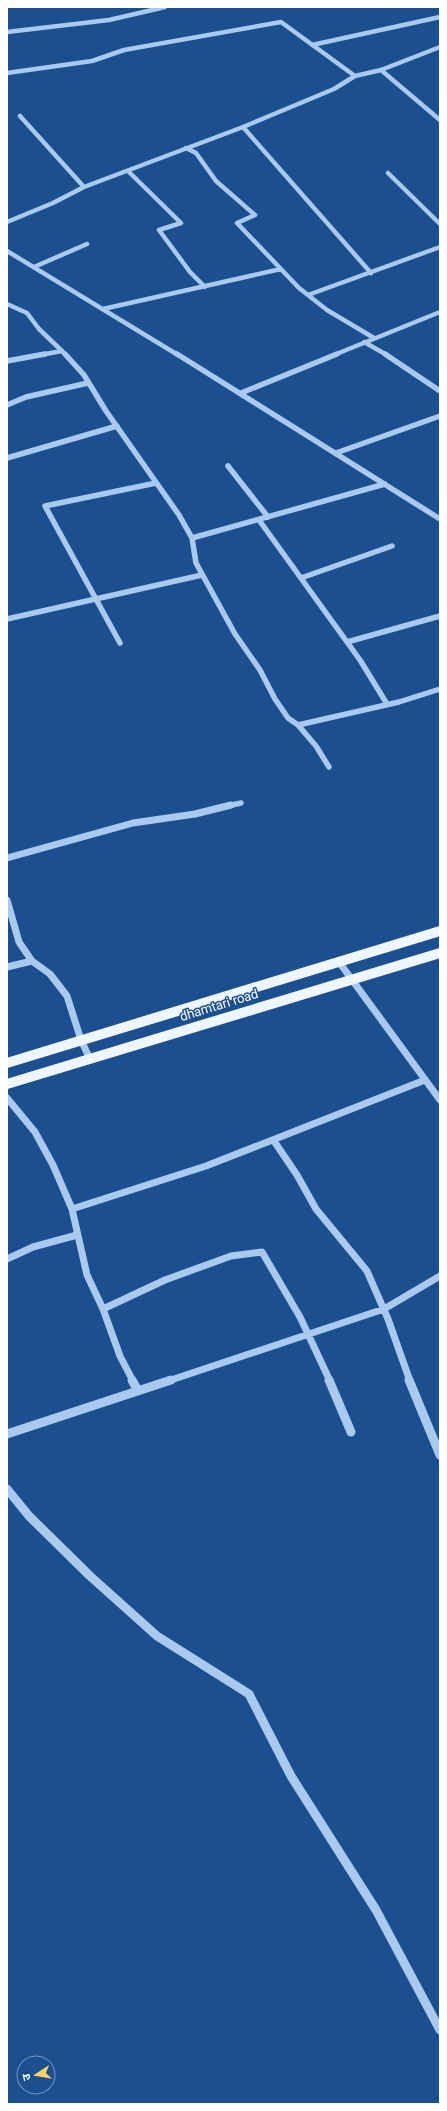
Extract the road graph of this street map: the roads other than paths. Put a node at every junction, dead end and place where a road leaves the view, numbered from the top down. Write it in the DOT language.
graph roads {
  1 [pos="165,7"];
  2 [pos="440,17"];
  3 [pos="7,32"];
  4 [pos="312,45"];
  5 [pos="440,47"];
  6 [pos="381,70"];
  7 [pos="7,73"];
  8 [pos="355,76"];
  9 [pos="20,116"];
  10 [pos="440,120"];
  11 [pos="243,127"];
  12 [pos="186,148"];
  13 [pos="129,172"];
  14 [pos="388,172"];
  15 [pos="84,187"];
  16 [pos="7,222"];
  17 [pos="440,224"];
  18 [pos="87,244"];
  19 [pos="440,247"];
  20 [pos="7,251"];
  21 [pos="34,267"];
  22 [pos="281,269"];
  23 [pos="370,273"];
  24 [pos="205,287"];
  25 [pos="308,295"];
  26 [pos="7,304"];
  27 [pos="103,309"];
  28 [pos="440,312"];
  29 [pos="374,338"];
  30 [pos="364,342"];
  31 [pos="62,351"];
  32 [pos="7,361"];
  33 [pos="88,383"];
  34 [pos="440,391"];
  35 [pos="241,393"];
  36 [pos="7,405"];
  37 [pos="440,416"];
  38 [pos="116,426"];
  39 [pos="336,453"];
  40 [pos="7,458"];
  41 [pos="228,466"];
  42 [pos="156,483"];
  43 [pos="385,484"];
  44 [pos="440,510"];
  45 [pos="432,514"];
  46 [pos="268,517"];
  47 [pos="440,519"];
  48 [pos="259,520"];
  49 [pos="192,538"];
  50 [pos="392,546"];
  51 [pos="202,575"];
  52 [pos="301,578"];
  53 [pos="95,597"];
  54 [pos="440,616"];
  55 [pos="7,619"];
  56 [pos="347,642"];
  57 [pos="120,643"];
  58 [pos="440,689"];
  59 [pos="387,704"];
  60 [pos="298,725"];
  61 [pos="329,767"];
  62 [pos="241,803"];
  63 [pos="7,858"];
  64 [pos="7,900"];
  65 [pos="440,931"];
  66 [pos="440,953"];
  67 [pos="32,961"];
  68 [pos="339,962"];
  69 [pos="7,967"];
  70 [pos="351,979"];
  71 [pos="81,1040"];
  72 [pos="90,1059"];
  73 [pos="7,1063"];
  74 [pos="425,1080"];
  75 [pos="7,1084"];
  76 [pos="7,1098"];
  77 [pos="440,1100"];
  78 [pos="274,1141"];
  79 [pos="72,1209"];
  80 [pos="77,1235"];
  81 [pos="7,1259"];
  82 [pos="440,1276"];
  83 [pos="103,1308"];
  84 [pos="384,1309"];
  85 [pos="308,1334"];
  86 [pos="138,1391"];
  87 [pos="351,1432"];
  88 [pos="7,1434"];
  89 [pos="440,1455"];
  90 [pos="7,1489"];
  91 [pos="440,2030"];
  1 -- 3 [label="street"];
  2 -- 4 [label="street"];
  4 -- 7 [label="street"];
  4 -- 8 [label="street"];
  5 -- 6 [label="street"];
  6 -- 8 [label="street"];
  6 -- 10 [label="street"];
  8 -- 11 [label="street"];
  9 -- 15 [label="street"];
  11 -- 12 [label="street"];
  11 -- 23 [label="street"];
  12 -- 13 [label="street"];
  12 -- 22 [label="street"];
  13 -- 15 [label="street"];
  13 -- 24 [label="street"];
  14 -- 17 [label="street"];
  15 -- 16 [label="street"];
  18 -- 21 [label="street"];
  19 -- 23 [label="street"];
  20 -- 21 [label="street"];
  21 -- 27 [label="street"];
  22 -- 24 [label="street"];
  22 -- 25 [label="street"];
  23 -- 25 [label="street"];
  24 -- 27 [label="street"];
  25 -- 29 [label="street"];
  26 -- 31 [label="street"];
  27 -- 35 [label="street"];
  28 -- 29 [label="street"];
  29 -- 30 [label="street"];
  30 -- 34 [label="street"];
  30 -- 35 [label="street"];
  31 -- 32 [label="street"];
  31 -- 33 [label="street"];
  33 -- 36 [label="street"];
  33 -- 38 [label="street"];
  35 -- 39 [label="street"];
  37 -- 39 [label="street"];
  38 -- 40 [label="street"];
  38 -- 42 [label="street"];
  39 -- 43 [label="street"];
  41 -- 46 [label="street"];
  42 -- 49 [label="street"];
  42 -- 53 [label="street"];
  43 -- 45 [label="street"];
  43 -- 46 [label="street"];
  44 -- 45 [label="street"];
  45 -- 47 [label="street"];
  46 -- 48 [label="street"];
  48 -- 49 [label="street"];
  48 -- 52 [label="street"];
  49 -- 51 [label="street"];
  50 -- 52 [label="street"];
  51 -- 53 [label="street"];
  51 -- 60 [label="street"];
  52 -- 56 [label="street"];
  53 -- 55 [label="street"];
  53 -- 57 [label="street"];
  54 -- 56 [label="street"];
  56 -- 59 [label="street"];
  58 -- 59 [label="street"];
  59 -- 60 [label="street"];
  60 -- 61 [label="street"];
  62 -- 63 [label="street"];
  64 -- 67 [label="street"];
  65 -- 68 [label="main road"];
  66 -- 70 [label="main road, dhamtari road"];
  67 -- 69 [label="street"];
  67 -- 71 [label="street"];
  68 -- 70 [label="street"];
  68 -- 71 [label="main road"];
  70 -- 72 [label="main road, dhamtari road"];
  70 -- 74 [label="street"];
  71 -- 72 [label="street"];
  71 -- 73 [label="main road"];
  72 -- 75 [label="main road, dhamtari road"];
  74 -- 77 [label="street"];
  74 -- 78 [label="street"];
  76 -- 79 [label="street"];
  78 -- 79 [label="street"];
  78 -- 84 [label="street"];
  79 -- 80 [label="street"];
  80 -- 81 [label="street"];
  80 -- 83 [label="street"];
  82 -- 84 [label="street"];
  83 -- 85 [label="street"];
  83 -- 86 [label="street"];
  84 -- 85 [label="street"];
  84 -- 89 [label="street"];
  85 -- 86 [label="street"];
  85 -- 87 [label="street"];
  86 -- 88 [label="street"];
  90 -- 91 [label="street"];
}
